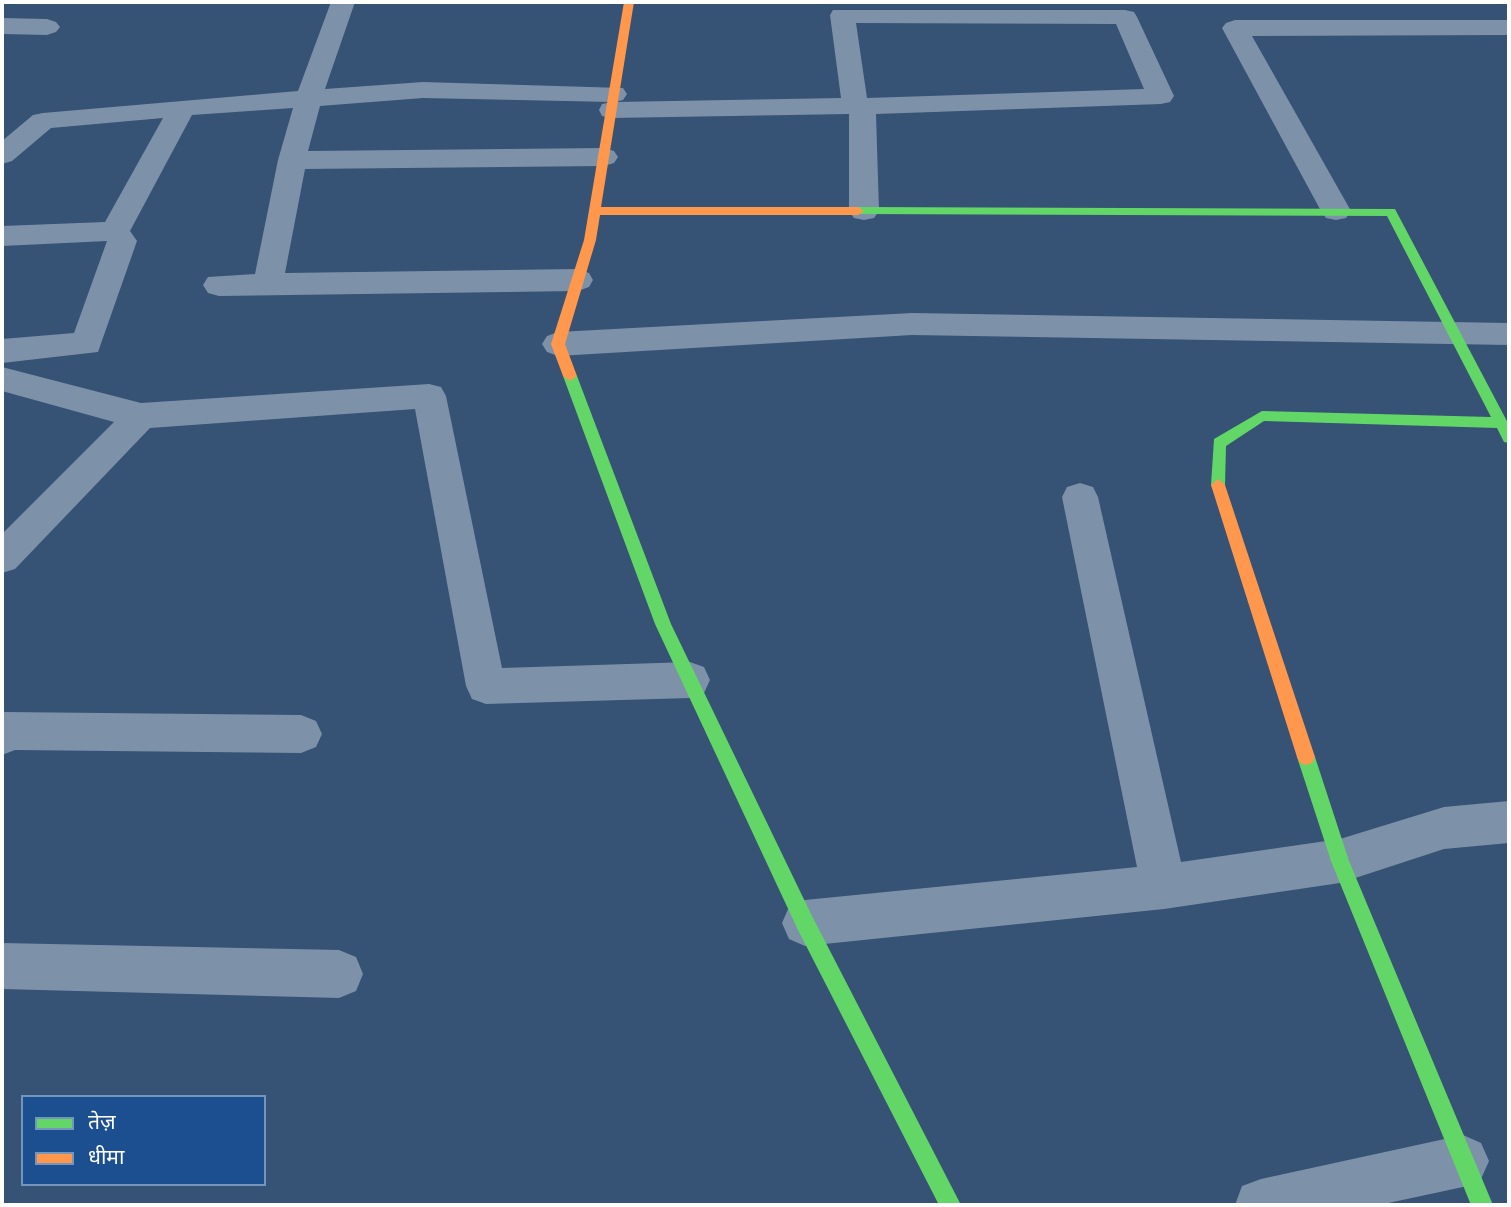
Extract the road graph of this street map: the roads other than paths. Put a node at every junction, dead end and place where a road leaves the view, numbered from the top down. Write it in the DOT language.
graph roads {
  1 [pos="343,2"];
  2 [pos="629,2"];
  3 [pos="1085,9"];
  4 [pos="2,26"];
  5 [pos="47,27"];
  6 [pos="1509,28"];
  7 [pos="309,98"];
  8 [pos="613,102"];
  9 [pos="858,106"];
  10 [pos="182,107"];
  11 [pos="2,155"];
  12 [pos="604,157"];
  13 [pos="292,160"];
  14 [pos="594,211"];
  15 [pos="864,211"];
  16 [pos="1336,211"];
  17 [pos="115,231"];
  18 [pos="2,236"];
  19 [pos="578,279"];
  20 [pos="268,284"];
  21 [pos="219,285"];
  22 [pos="1453,332"];
  23 [pos="1509,334"];
  24 [pos="558,344"];
  25 [pos="2,351"];
  26 [pos="2,379"];
  27 [pos="141,416"];
  28 [pos="1501,423"];
  29 [pos="1509,438"];
  30 [pos="1080,496"];
  31 [pos="2,558"];
  32 [pos="690,680"];
  33 [pos="3,733"];
  34 [pos="301,734"];
  35 [pos="1509,822"];
  36 [pos="1340,861"];
  37 [pos="1164,887"];
  38 [pos="805,923"];
  39 [pos="2,966"];
  40 [pos="339,974"];
  41 [pos="1473,1183"];
  42 [pos="950,1205"];
  43 [pos="1261,1205"];
  1 -- 7 [label="street"];
  2 -- 8 [label="street"];
  3 -- 9 [label="street"];
  3 -- 9 [label="street"];
  4 -- 5 [label="street"];
  6 -- 16 [label="street"];
  7 -- 8 [label="street"];
  7 -- 10 [label="street"];
  7 -- 13 [label="street"];
  8 -- 9 [label="street"];
  8 -- 12 [label="street"];
  9 -- 15 [label="street"];
  10 -- 11 [label="street"];
  10 -- 17 [label="street"];
  12 -- 13 [label="street"];
  12 -- 14 [label="street"];
  13 -- 20 [label="street"];
  14 -- 15 [label="street"];
  14 -- 19 [label="street"];
  15 -- 16 [label="street"];
  16 -- 22 [label="street"];
  17 -- 18 [label="street"];
  17 -- 25 [label="street"];
  19 -- 20 [label="street"];
  19 -- 24 [label="street"];
  20 -- 21 [label="street"];
  22 -- 23 [label="street"];
  22 -- 24 [label="street"];
  22 -- 28 [label="street"];
  24 -- 32 [label="street"];
  26 -- 27 [label="street"];
  27 -- 31 [label="street"];
  27 -- 32 [label="street"];
  28 -- 29 [label="street"];
  28 -- 36 [label="street"];
  30 -- 37 [label="street"];
  32 -- 38 [label="street"];
  33 -- 34 [label="street"];
  35 -- 36 [label="street"];
  36 -- 37 [label="street"];
  36 -- 41 [label="street"];
  37 -- 38 [label="street"];
  38 -- 42 [label="street"];
  39 -- 40 [label="street"];
  41 -- 43 [label="street"];
}
